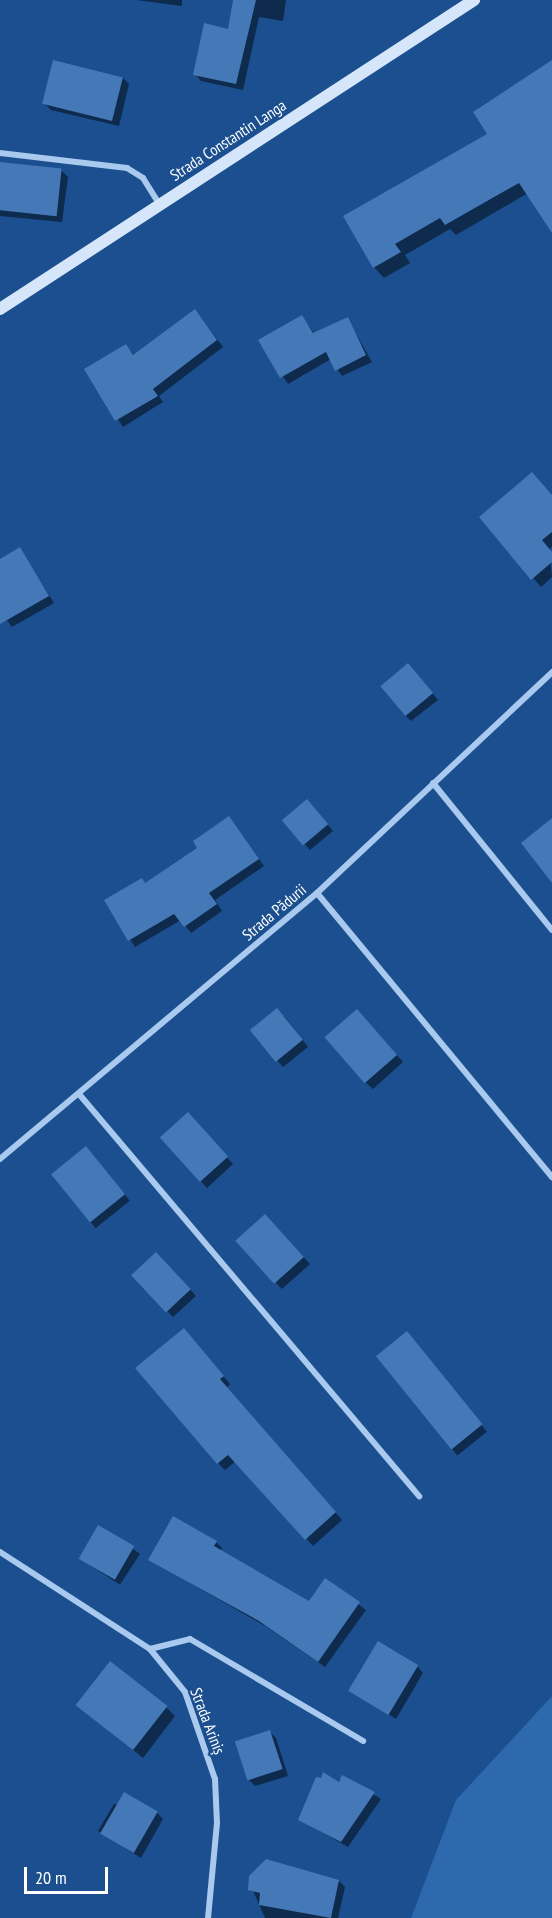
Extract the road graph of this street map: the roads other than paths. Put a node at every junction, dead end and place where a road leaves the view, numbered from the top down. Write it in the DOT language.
graph roads {
  1 [pos="470,1"];
  2 [pos="0,153"];
  3 [pos="159,204"];
  4 [pos="0,309"];
  5 [pos="552,672"];
  6 [pos="433,783"];
  7 [pos="317,893"];
  8 [pos="552,930"];
  9 [pos="79,1094"];
  10 [pos="0,1159"];
  11 [pos="552,1177"];
  12 [pos="418,1496"];
  13 [pos="0,1552"];
  14 [pos="150,1649"];
  15 [pos="363,1742"];
  16 [pos="208,1918"];
  1 -- 3 [label="main road, Strada Constantin Langa"];
  2 -- 3 [label="street"];
  3 -- 4 [label="main road, Strada Constantin Langa"];
  5 -- 6 [label="street, Strada Pădurii"];
  6 -- 7 [label="street, Strada Pădurii"];
  6 -- 8 [label="street"];
  7 -- 9 [label="street, Strada Pădurii"];
  7 -- 11 [label="street"];
  9 -- 10 [label="street, Strada Pădurii"];
  9 -- 12 [label="street"];
  13 -- 14 [label="street, Strada Ariniș"];
  14 -- 15 [label="street"];
  14 -- 16 [label="street, Strada Ariniș"];
}
